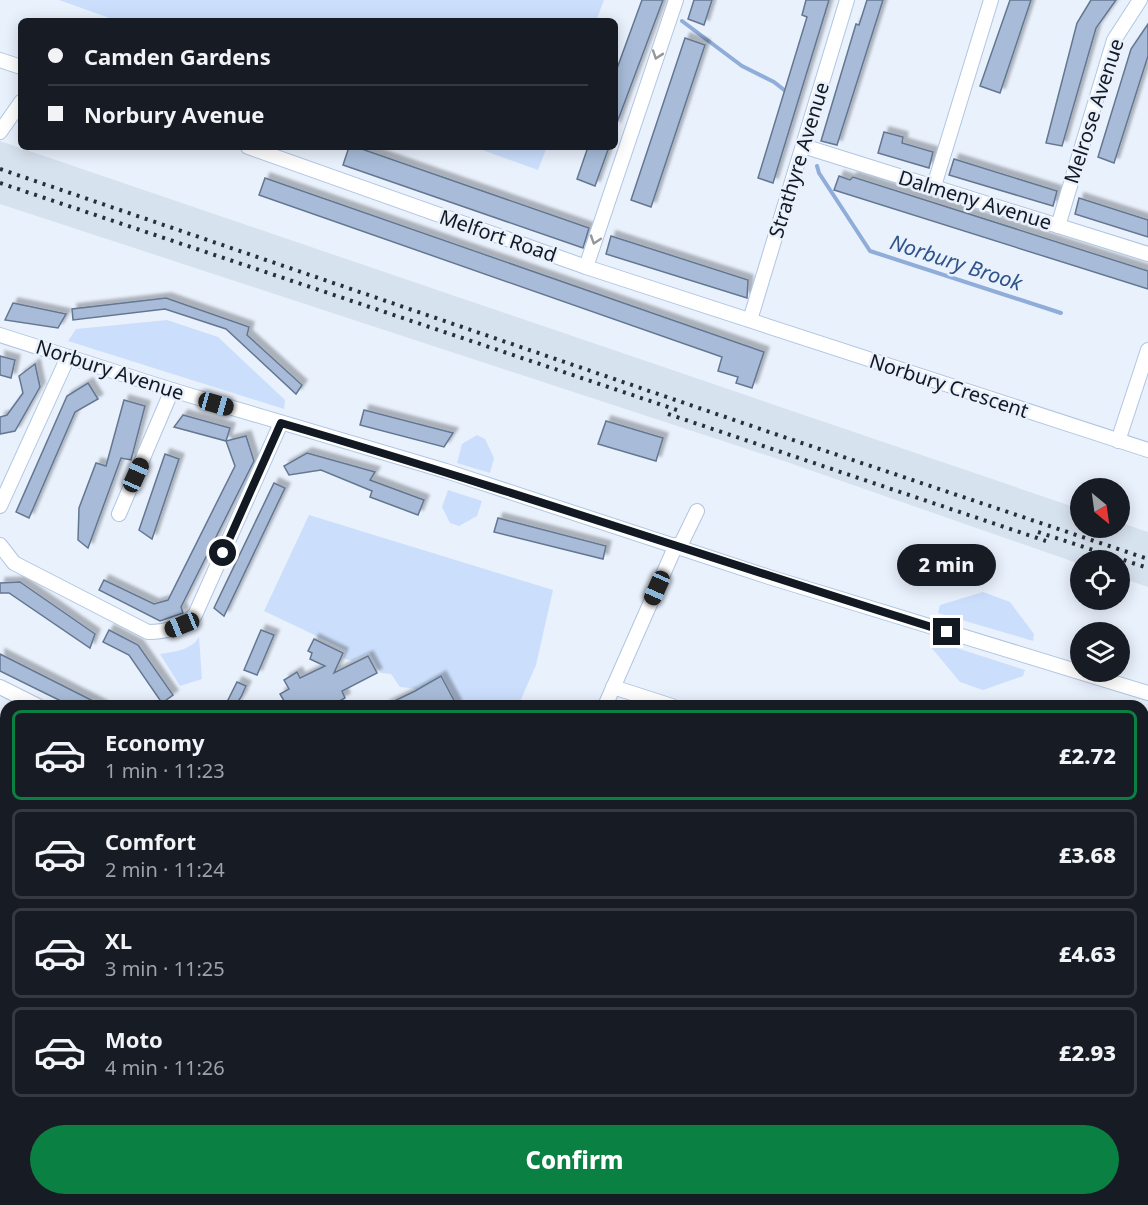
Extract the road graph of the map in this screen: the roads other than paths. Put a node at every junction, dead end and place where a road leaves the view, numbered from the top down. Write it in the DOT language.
graph roads {
  1 [pos="676,0"];
  2 [pos="847,0"];
  3 [pos="991,0"];
  4 [pos="1140,0"];
  5 [pos="0,60"];
  6 [pos="18,66"];
  7 [pos="18,106"];
  8 [pos="0,132"];
  9 [pos="803,146"];
  10 [pos="256,150"];
  11 [pos="934,186"];
  12 [pos="1058,225"];
  13 [pos="1148,254"];
  14 [pos="586,267"];
  15 [pos="750,320"];
  16 [pos="0,335"];
  17 [pos="1148,350"];
  18 [pos="68,357"];
  19 [pos="172,390"];
  20 [pos="281,423"];
  21 [pos="1118,441"];
  22 [pos="1148,450"];
  23 [pos="0,506"];
  24 [pos="697,511"];
  25 [pos="119,514"];
  26 [pos="0,545"];
  27 [pos="678,545"];
  28 [pos="0,687"];
  29 [pos="614,687"];
  30 [pos="1148,693"];
  31 [pos="26,700"];
  32 [pos="608,700"];
  33 [pos="654,700"];
  1 -- 14 [label="street, one-way"];
  2 -- 9 [label="street, Strathyre Avenue"];
  3 -- 11 [label="street"];
  4 -- 12 [label="street, Melrose Avenue"];
  5 -- 6 [label="street"];
  7 -- 8 [label="street"];
  9 -- 11 [label="street, Dalmeny Avenue"];
  9 -- 15 [label="street, Strathyre Avenue"];
  10 -- 14 [label="street, Melfort Road"];
  11 -- 12 [label="street, Dalmeny Avenue"];
  12 -- 13 [label="street, Dalmeny Avenue"];
  14 -- 15 [label="street, Melfort Road"];
  15 -- 21 [label="street, Norbury Crescent"];
  16 -- 18 [label="street, Norbury Avenue"];
  17 -- 21 [label="street"];
  18 -- 19 [label="street, Norbury Avenue"];
  18 -- 23 [label="street"];
  19 -- 20 [label="street, Norbury Avenue"];
  19 -- 25 [label="street"];
  20 -- 26 [label="street"];
  20 -- 27 [label="street, Norbury Avenue"];
  21 -- 22 [label="street, Norbury Crescent"];
  24 -- 27 [label="street"];
  27 -- 29 [label="street"];
  27 -- 30 [label="street, Norbury Avenue"];
  28 -- 31 [label="street"];
  29 -- 32 [label="street"];
  29 -- 33 [label="street"];
}
